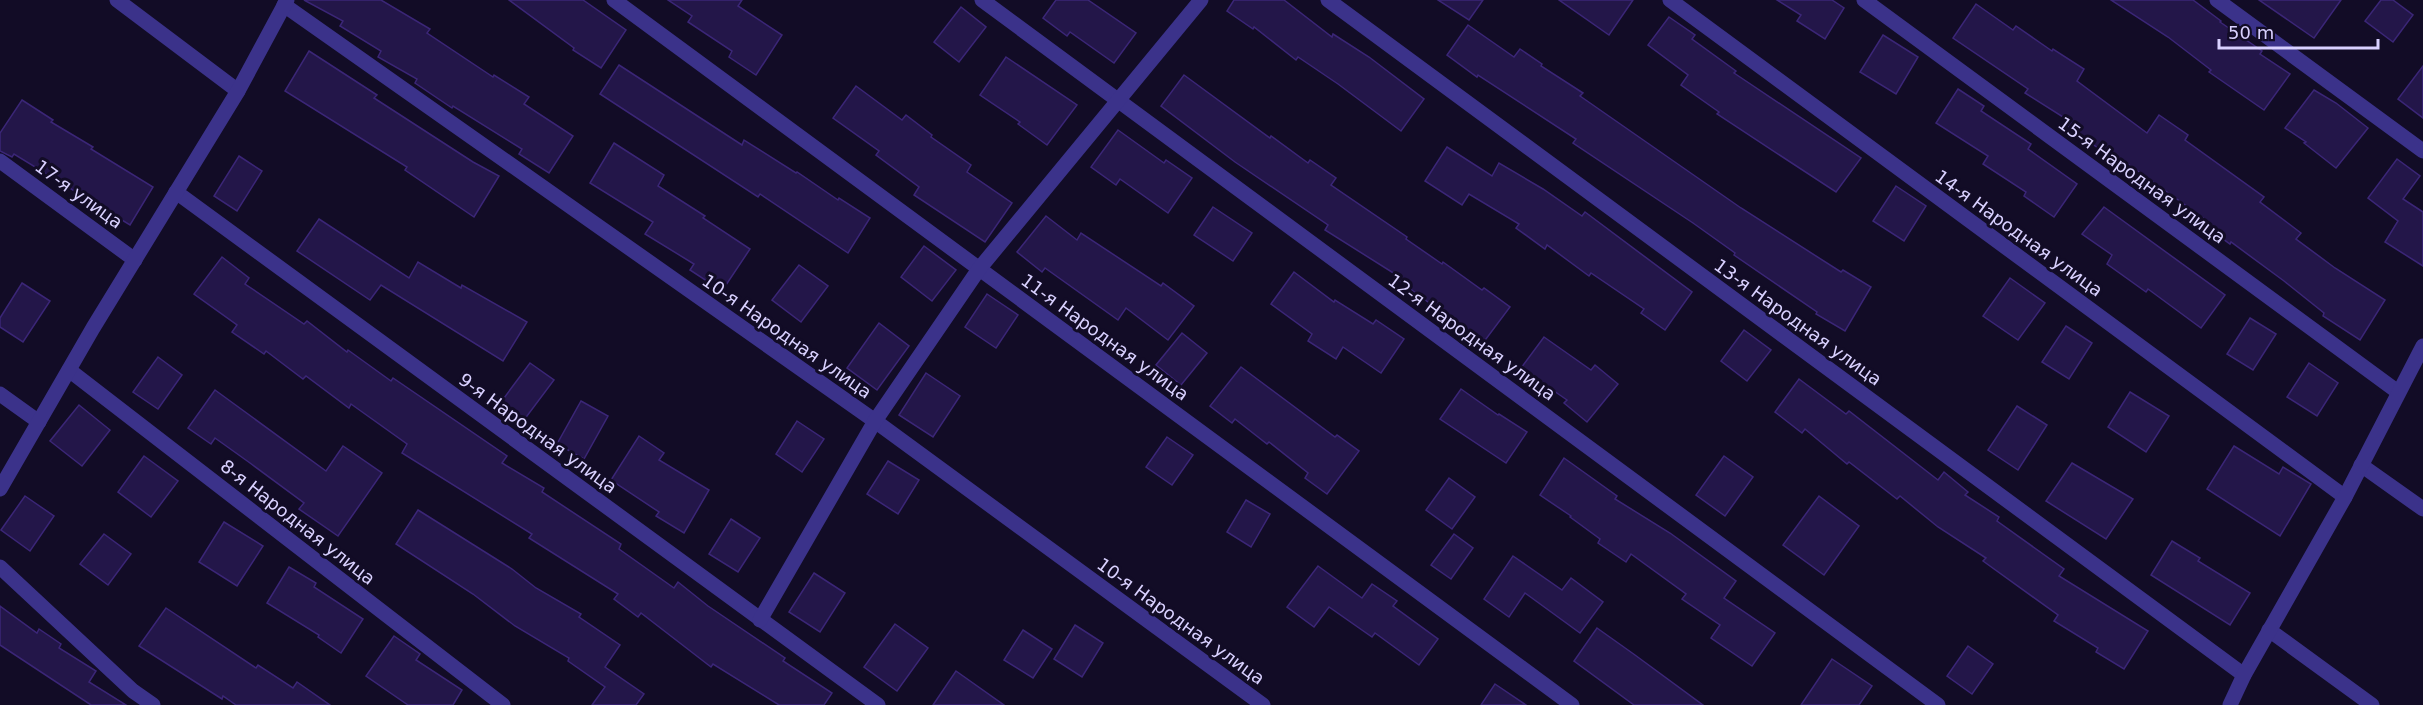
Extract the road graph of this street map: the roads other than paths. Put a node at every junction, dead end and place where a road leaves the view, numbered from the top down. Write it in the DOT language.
graph roads {
  1 [pos="117,0"];
  2 [pos="614,0"];
  3 [pos="982,0"];
  4 [pos="1201,0"];
  5 [pos="1328,0"];
  6 [pos="1670,0"];
  7 [pos="1864,0"];
  8 [pos="2217,0"];
  9 [pos="286,3"];
  10 [pos="238,92"];
  11 [pos="1118,100"];
  12 [pos="2423,151"];
  13 [pos="0,160"];
  14 [pos="176,192"];
  15 [pos="135,260"];
  16 [pos="979,269"];
  17 [pos="2423,346"];
  18 [pos="69,370"];
  19 [pos="2398,392"];
  20 [pos="0,394"];
  21 [pos="39,422"];
  22 [pos="875,422"];
  23 [pos="2361,465"];
  24 [pos="0,489"];
  25 [pos="2345,496"];
  26 [pos="2423,509"];
  27 [pos="0,567"];
  28 [pos="760,620"];
  29 [pos="2269,630"];
  30 [pos="2244,675"];
  31 [pos="153,705"];
  32 [pos="503,705"];
  33 [pos="878,705"];
  34 [pos="1263,705"];
  35 [pos="1572,705"];
  36 [pos="1938,705"];
  37 [pos="2230,705"];
  38 [pos="2372,705"];
  1 -- 10 [label="street"];
  2 -- 16 [label="street, 11-я Народная улица"];
  3 -- 11 [label="street, 12-я Народная улица"];
  4 -- 11 [label="street"];
  5 -- 30 [label="street, 13-я Народная улица"];
  6 -- 25 [label="street, 14-я Народная улица"];
  7 -- 19 [label="street, 15-я Народная улица"];
  8 -- 12 [label="street"];
  9 -- 10 [label="street"];
  9 -- 22 [label="street, 10-я Народная улица"];
  10 -- 14 [label="street"];
  11 -- 16 [label="street"];
  11 -- 36 [label="street, 12-я Народная улица"];
  13 -- 15 [label="street, 17-я улица"];
  14 -- 15 [label="street"];
  14 -- 28 [label="street, 9-я Народная улица"];
  15 -- 18 [label="street"];
  16 -- 22 [label="street"];
  16 -- 35 [label="street, 11-я Народная улица"];
  17 -- 19 [label="street"];
  18 -- 21 [label="street"];
  18 -- 32 [label="street, 8-я Народная улица"];
  19 -- 23 [label="street"];
  20 -- 21 [label="street"];
  21 -- 24 [label="street"];
  22 -- 28 [label="street"];
  22 -- 34 [label="street, 10-я Народная улица"];
  23 -- 25 [label="street"];
  23 -- 26 [label="street"];
  25 -- 29 [label="street"];
  27 -- 31 [label="street"];
  28 -- 33 [label="street, 9-я Народная улица"];
  29 -- 30 [label="street"];
  29 -- 38 [label="street"];
  30 -- 37 [label="street"];
}
